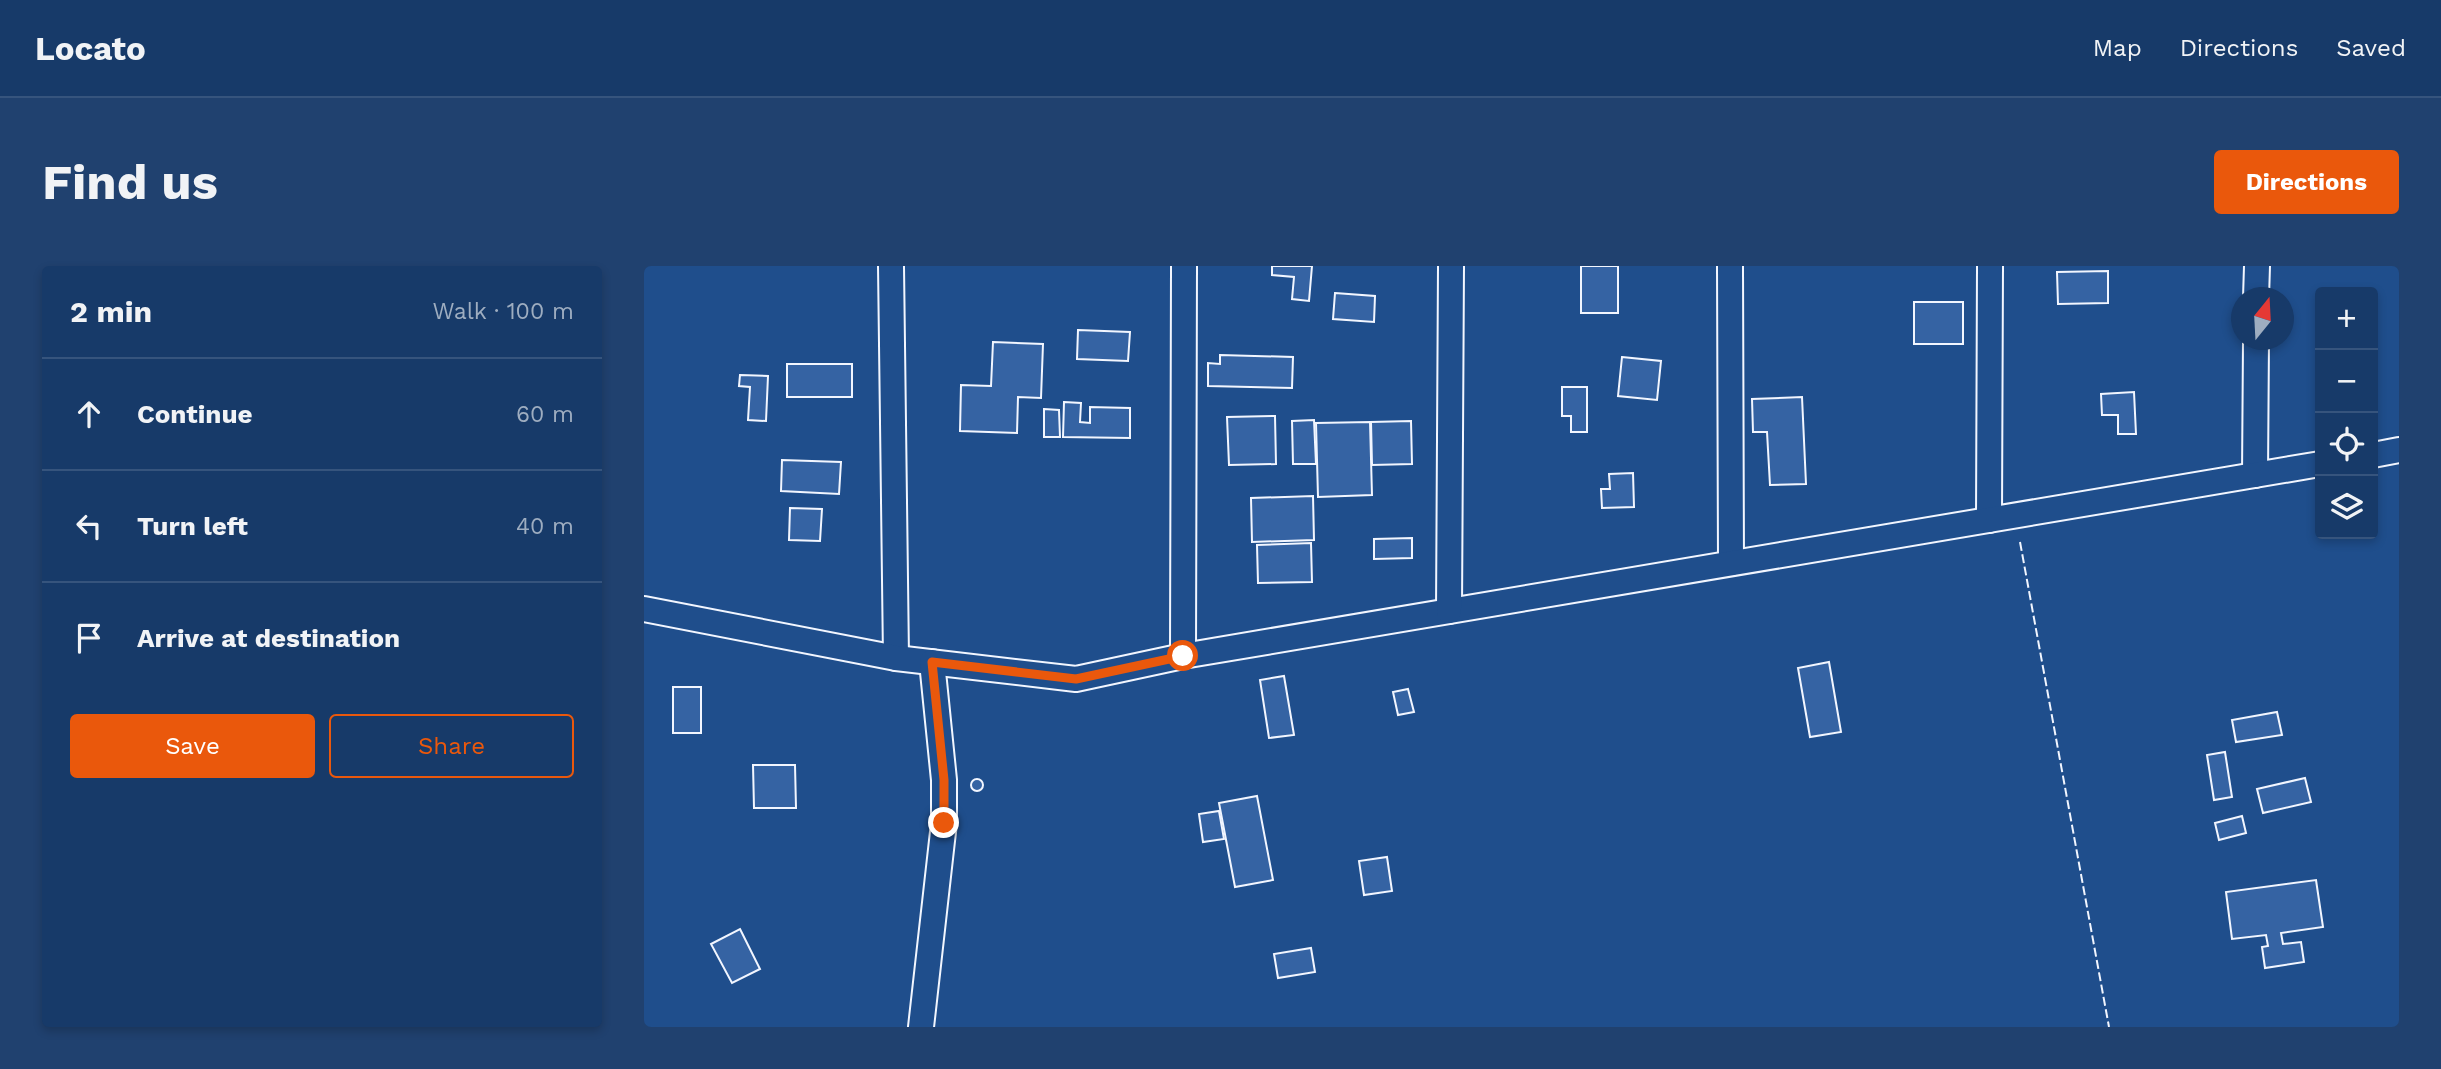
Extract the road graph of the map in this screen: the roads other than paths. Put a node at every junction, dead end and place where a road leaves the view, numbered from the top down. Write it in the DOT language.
graph roads {
  1 [pos="891,266"];
  2 [pos="1184,266"];
  3 [pos="1451,266"];
  4 [pos="1730,266"];
  5 [pos="1990,266"];
  6 [pos="2257,266"];
  7 [pos="2256,287"];
  8 [pos="2256,350"];
  9 [pos="2399,450"];
  10 [pos="2378,454"];
  11 [pos="2315,465"];
  12 [pos="2255,475"];
  13 [pos="1989,520"];
  14 [pos="1731,563"];
  15 [pos="644,609"];
  16 [pos="1449,611"];
  17 [pos="1183,656"];
  18 [pos="896,657"];
  19 [pos="932,662"];
  20 [pos="921,1027"];
  1 -- 18 [label="street"];
  2 -- 17 [label="street"];
  3 -- 16 [label="street"];
  4 -- 14 [label="street"];
  5 -- 13 [label="street"];
  6 -- 7 [label="street"];
  8 -- 12 [label="street"];
  9 -- 10 [label="street"];
  11 -- 12 [label="street"];
  12 -- 13 [label="street"];
  13 -- 14 [label="street"];
  14 -- 16 [label="street"];
  15 -- 18 [label="street"];
  16 -- 17 [label="street"];
  17 -- 19 [label="street"];
  18 -- 19 [label="street"];
  19 -- 20 [label="street"];
}
